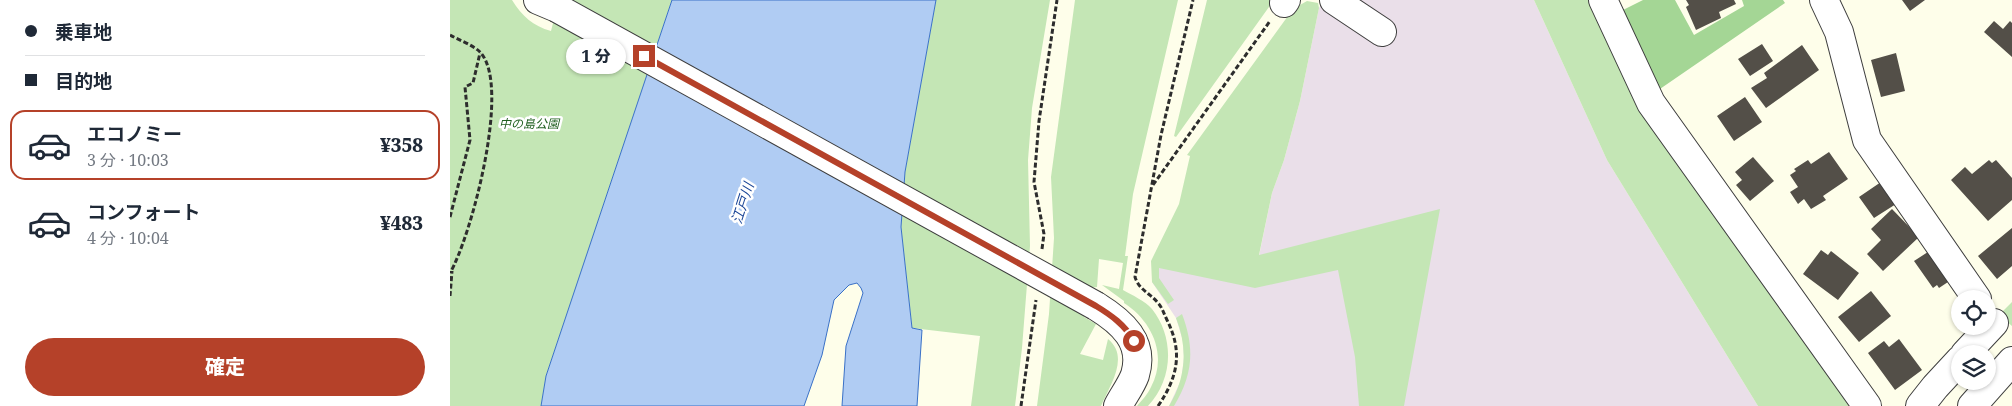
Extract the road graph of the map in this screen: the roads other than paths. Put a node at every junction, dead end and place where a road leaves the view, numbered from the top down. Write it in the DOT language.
graph roads {
  1 [pos="1334,0"];
  2 [pos="1604,0"];
  3 [pos="1824,0"];
  4 [pos="547,4"];
  5 [pos="1382,32"];
  6 [pos="1971,290"];
  7 [pos="1998,327"];
  8 [pos="1976,345"];
  9 [pos="2012,360"];
  10 [pos="1951,370"];
  11 [pos="1118,406"];
  12 [pos="1867,406"];
  13 [pos="1920,406"];
  14 [pos="1972,406"];
  1 -- 5 [label="street"];
  2 -- 12 [label="street"];
  3 -- 6 [label="street"];
  4 -- 11 [label="street, bridge"];
  7 -- 8 [label="street"];
  9 -- 14 [label="street"];
  10 -- 13 [label="street"];
}
